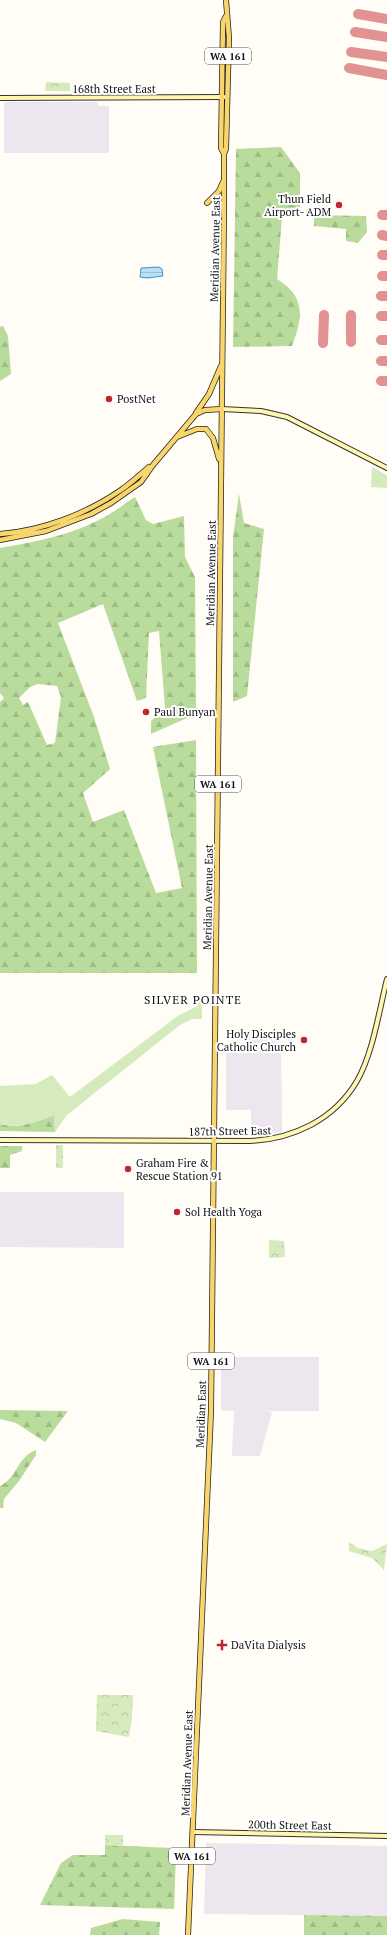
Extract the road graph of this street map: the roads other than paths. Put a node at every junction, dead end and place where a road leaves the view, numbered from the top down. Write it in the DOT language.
graph roads {
  1 [pos="226,0"];
  2 [pos="226,16"];
  3 [pos="222,97"];
  4 [pos="228,97"];
  5 [pos="0,98"];
  6 [pos="224,154"];
  7 [pos="224,180"];
  8 [pos="207,203"];
  9 [pos="222,363"];
  10 [pos="222,409"];
  11 [pos="196,414"];
  12 [pos="177,437"];
  13 [pos="153,465"];
  14 [pos="221,465"];
  15 [pos="387,468"];
  16 [pos="135,479"];
  17 [pos="111,503"];
  18 [pos="0,534"];
  19 [pos="0,540"];
  20 [pos="387,979"];
  21 [pos="0,1140"];
  22 [pos="214,1141"];
  23 [pos="203,1592"];
  24 [pos="193,1832"];
  25 [pos="387,1836"];
  26 [pos="188,1935"];
  1 -- 2 [label="main road, Meridian Avenue East / WA 161"];
  2 -- 3 [label="main road, Meridian Avenue East / WA 161"];
  2 -- 4 [label="main road, Meridian Avenue East / WA 161"];
  3 -- 4 [label="street, 168th Street East"];
  3 -- 5 [label="street, 168th Street East"];
  3 -- 6 [label="main road, Meridian Avenue East / WA 161"];
  4 -- 6 [label="main road, Meridian Avenue East / WA 161"];
  6 -- 7 [label="main road, Meridian Avenue East / WA 161"];
  7 -- 8 [label="main road"];
  7 -- 9 [label="main road, Meridian Avenue East / WA 161"];
  9 -- 10 [label="main road, Meridian Avenue East / WA 161"];
  9 -- 11 [label="main road"];
  10 -- 11 [label="main road"];
  10 -- 14 [label="main road, Meridian Avenue East / WA 161"];
  10 -- 15 [label="street"];
  11 -- 12 [label="main road"];
  12 -- 13 [label="main road"];
  12 -- 14 [label="main road"];
  13 -- 16 [label="main road"];
  13 -- 17 [label="main road"];
  14 -- 22 [label="main road, Meridian Avenue East / WA 161"];
  16 -- 17 [label="main road"];
  16 -- 18 [label="main road"];
  17 -- 19 [label="main road"];
  20 -- 22 [label="street, 187th Street East"];
  21 -- 22 [label="street, 187th Street East"];
  22 -- 23 [label="main road, Meridian East / WA 161"];
  23 -- 24 [label="main road, Meridian Avenue East / WA 161"];
  24 -- 25 [label="street, 200th Street East"];
  24 -- 26 [label="main road, Meridian Avenue East / WA 161"];
}
